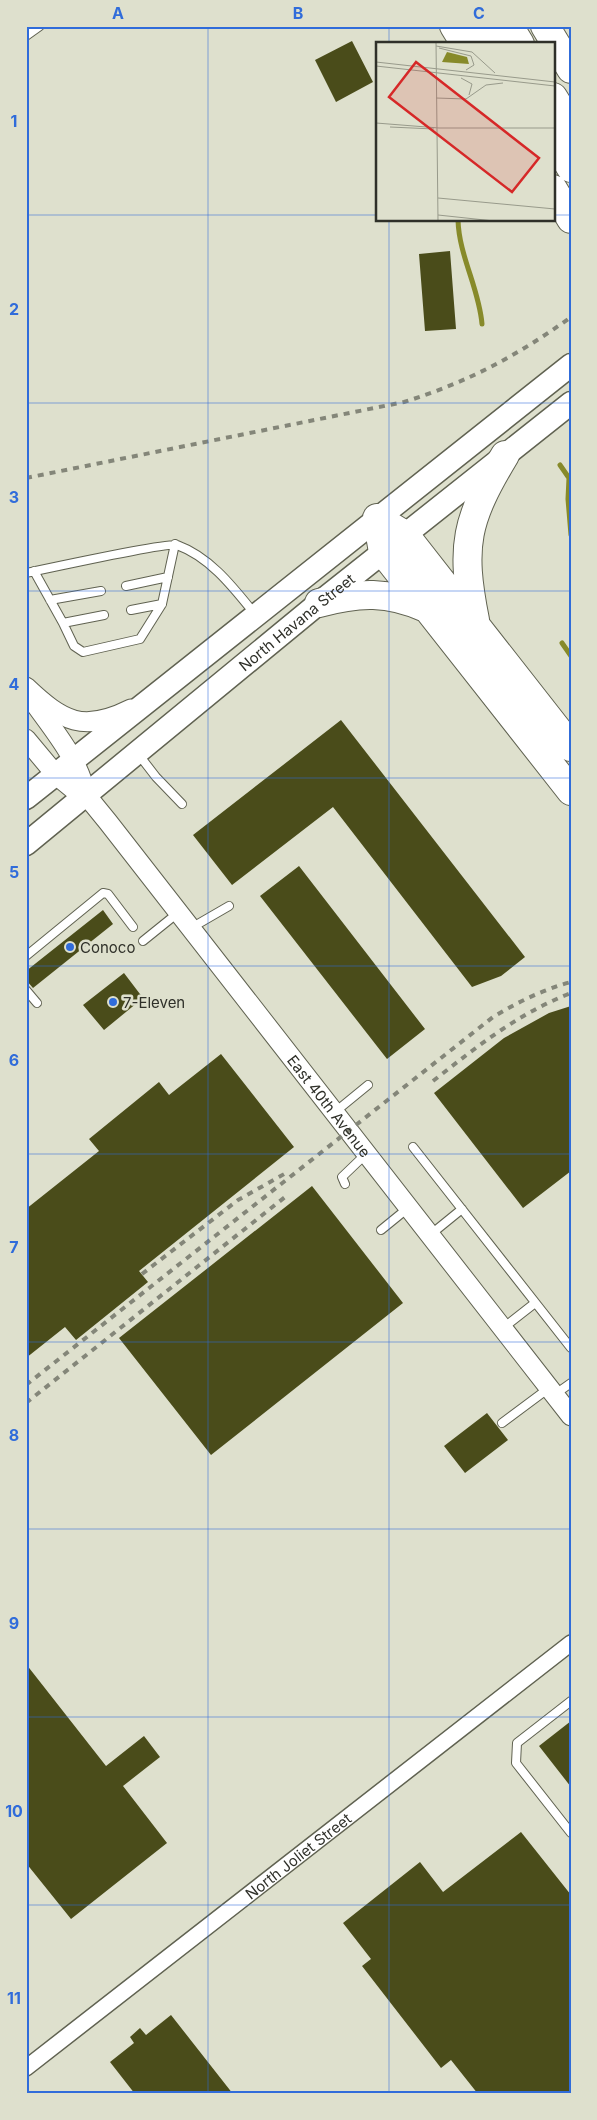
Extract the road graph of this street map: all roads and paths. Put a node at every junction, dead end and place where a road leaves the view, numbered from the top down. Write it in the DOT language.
graph roads {
  1 [pos="40,26"];
  2 [pos="454,26"];
  3 [pos="484,26"];
  4 [pos="509,26"];
  5 [pos="545,26"];
  6 [pos="26,36"];
  7 [pos="464,42"];
  8 [pos="494,42"];
  9 [pos="519,42"];
  10 [pos="571,68"];
  11 [pos="554,141"];
  12 [pos="571,168"];
  13 [pos="554,191"];
  14 [pos="571,219"];
  15 [pos="571,364"];
  16 [pos="571,403"];
  17 [pos="505,455"];
  18 [pos="377,518"];
  19 [pos="405,535"];
  20 [pos="175,544"];
  21 [pos="383,552"];
  22 [pos="30,572"];
  23 [pos="168,577"];
  24 [pos="126,586"];
  25 [pos="101,591"];
  26 [pos="50,600"];
  27 [pos="319,603"];
  28 [pos="162,604"];
  29 [pos="426,608"];
  30 [pos="131,610"];
  31 [pos="255,614"];
  32 [pos="104,615"];
  33 [pos="63,623"];
  34 [pos="476,624"];
  35 [pos="26,688"];
  36 [pos="26,692"];
  37 [pos="150,700"];
  38 [pos="26,739"];
  39 [pos="571,747"];
  40 [pos="137,753"];
  41 [pos="74,761"];
  42 [pos="56,774"];
  43 [pos="571,791"];
  44 [pos="86,795"];
  45 [pos="26,798"];
  46 [pos="182,804"];
  47 [pos="26,844"];
  48 [pos="229,906"];
  49 [pos="178,912"];
  50 [pos="133,927"];
  51 [pos="191,928"];
  52 [pos="143,941"];
  53 [pos="26,956"];
  54 [pos="26,990"];
  55 [pos="37,1003"];
  56 [pos="368,1085"];
  57 [pos="334,1113"];
  58 [pos="413,1147"];
  59 [pos="366,1154"];
  60 [pos="345,1184"];
  61 [pos="408,1208"];
  62 [pos="462,1209"];
  63 [pos="381,1230"];
  64 [pos="429,1236"];
  65 [pos="535,1303"];
  66 [pos="502,1329"];
  67 [pos="571,1348"];
  68 [pos="571,1383"];
  69 [pos="551,1392"];
  70 [pos="571,1416"];
  71 [pos="502,1424"];
  72 [pos="571,1643"];
  73 [pos="571,1701"];
  74 [pos="571,1833"];
  75 [pos="26,2068"];
  1 -- 6 [label="lane"];
  2 -- 7 [label="highway"];
  3 -- 8 [label="highway"];
  4 -- 9 [label="highway"];
  5 -- 10 [label="highway"];
  11 -- 12 [label="highway"];
  13 -- 14 [label="highway"];
  15 -- 18 [label="main road, North Havana Street"];
  16 -- 17 [label="main road, North Havana Street"];
  17 -- 19 [label="main road, North Havana Street"];
  17 -- 34 [label="highway"];
  18 -- 19 [label="highway"];
  18 -- 21 [label="highway"];
  18 -- 31 [label="main road, North Havana Street"];
  19 -- 21 [label="main road, North Havana Street"];
  19 -- 34 [label="highway"];
  20 -- 22 [label="lane"];
  20 -- 23 [label="lane"];
  20 -- 31 [label="lane"];
  21 -- 27 [label="main road, North Havana Street"];
  21 -- 29 [label="highway"];
  22 -- 26 [label="lane"];
  23 -- 24 [label="lane"];
  23 -- 28 [label="lane"];
  25 -- 26 [label="lane"];
  26 -- 33 [label="lane"];
  27 -- 29 [label="highway"];
  27 -- 40 [label="main road, North Havana Street"];
  28 -- 30 [label="lane"];
  28 -- 33 [label="lane"];
  29 -- 43 [label="highway"];
  31 -- 37 [label="main road, North Havana Street"];
  32 -- 33 [label="lane"];
  34 -- 39 [label="highway"];
  35 -- 37 [label="street"];
  36 -- 41 [label="street, East 40th Avenue"];
  37 -- 41 [label="main road, North Havana Street"];
  38 -- 42 [label="street, East 40th Avenue"];
  40 -- 44 [label="main road, North Havana Street"];
  40 -- 46 [label="lane"];
  41 -- 42 [label="main road, North Havana Street"];
  41 -- 44 [label="street, East 40th Avenue"];
  42 -- 44 [label="street, East 40th Avenue"];
  42 -- 45 [label="main road, North Havana Street"];
  44 -- 47 [label="main road, North Havana Street"];
  44 -- 49 [label="street, East 40th Avenue"];
  48 -- 51 [label="lane"];
  49 -- 51 [label="street, East 40th Avenue"];
  49 -- 52 [label="lane"];
  50 -- 53 [label="lane"];
  51 -- 57 [label="street, East 40th Avenue"];
  54 -- 55 [label="lane"];
  56 -- 57 [label="lane"];
  57 -- 59 [label="street, East 40th Avenue"];
  58 -- 62 [label="lane"];
  59 -- 60 [label="lane"];
  59 -- 61 [label="street, East 40th Avenue"];
  61 -- 63 [label="lane"];
  61 -- 64 [label="street, East 40th Avenue"];
  62 -- 64 [label="lane"];
  62 -- 65 [label="lane"];
  64 -- 66 [label="street, East 40th Avenue"];
  65 -- 66 [label="lane"];
  65 -- 67 [label="lane"];
  66 -- 69 [label="street, East 40th Avenue"];
  68 -- 69 [label="lane"];
  69 -- 70 [label="street, East 40th Avenue"];
  69 -- 71 [label="lane"];
  72 -- 75 [label="street, North Joliet Street"];
  73 -- 74 [label="lane"];
}
